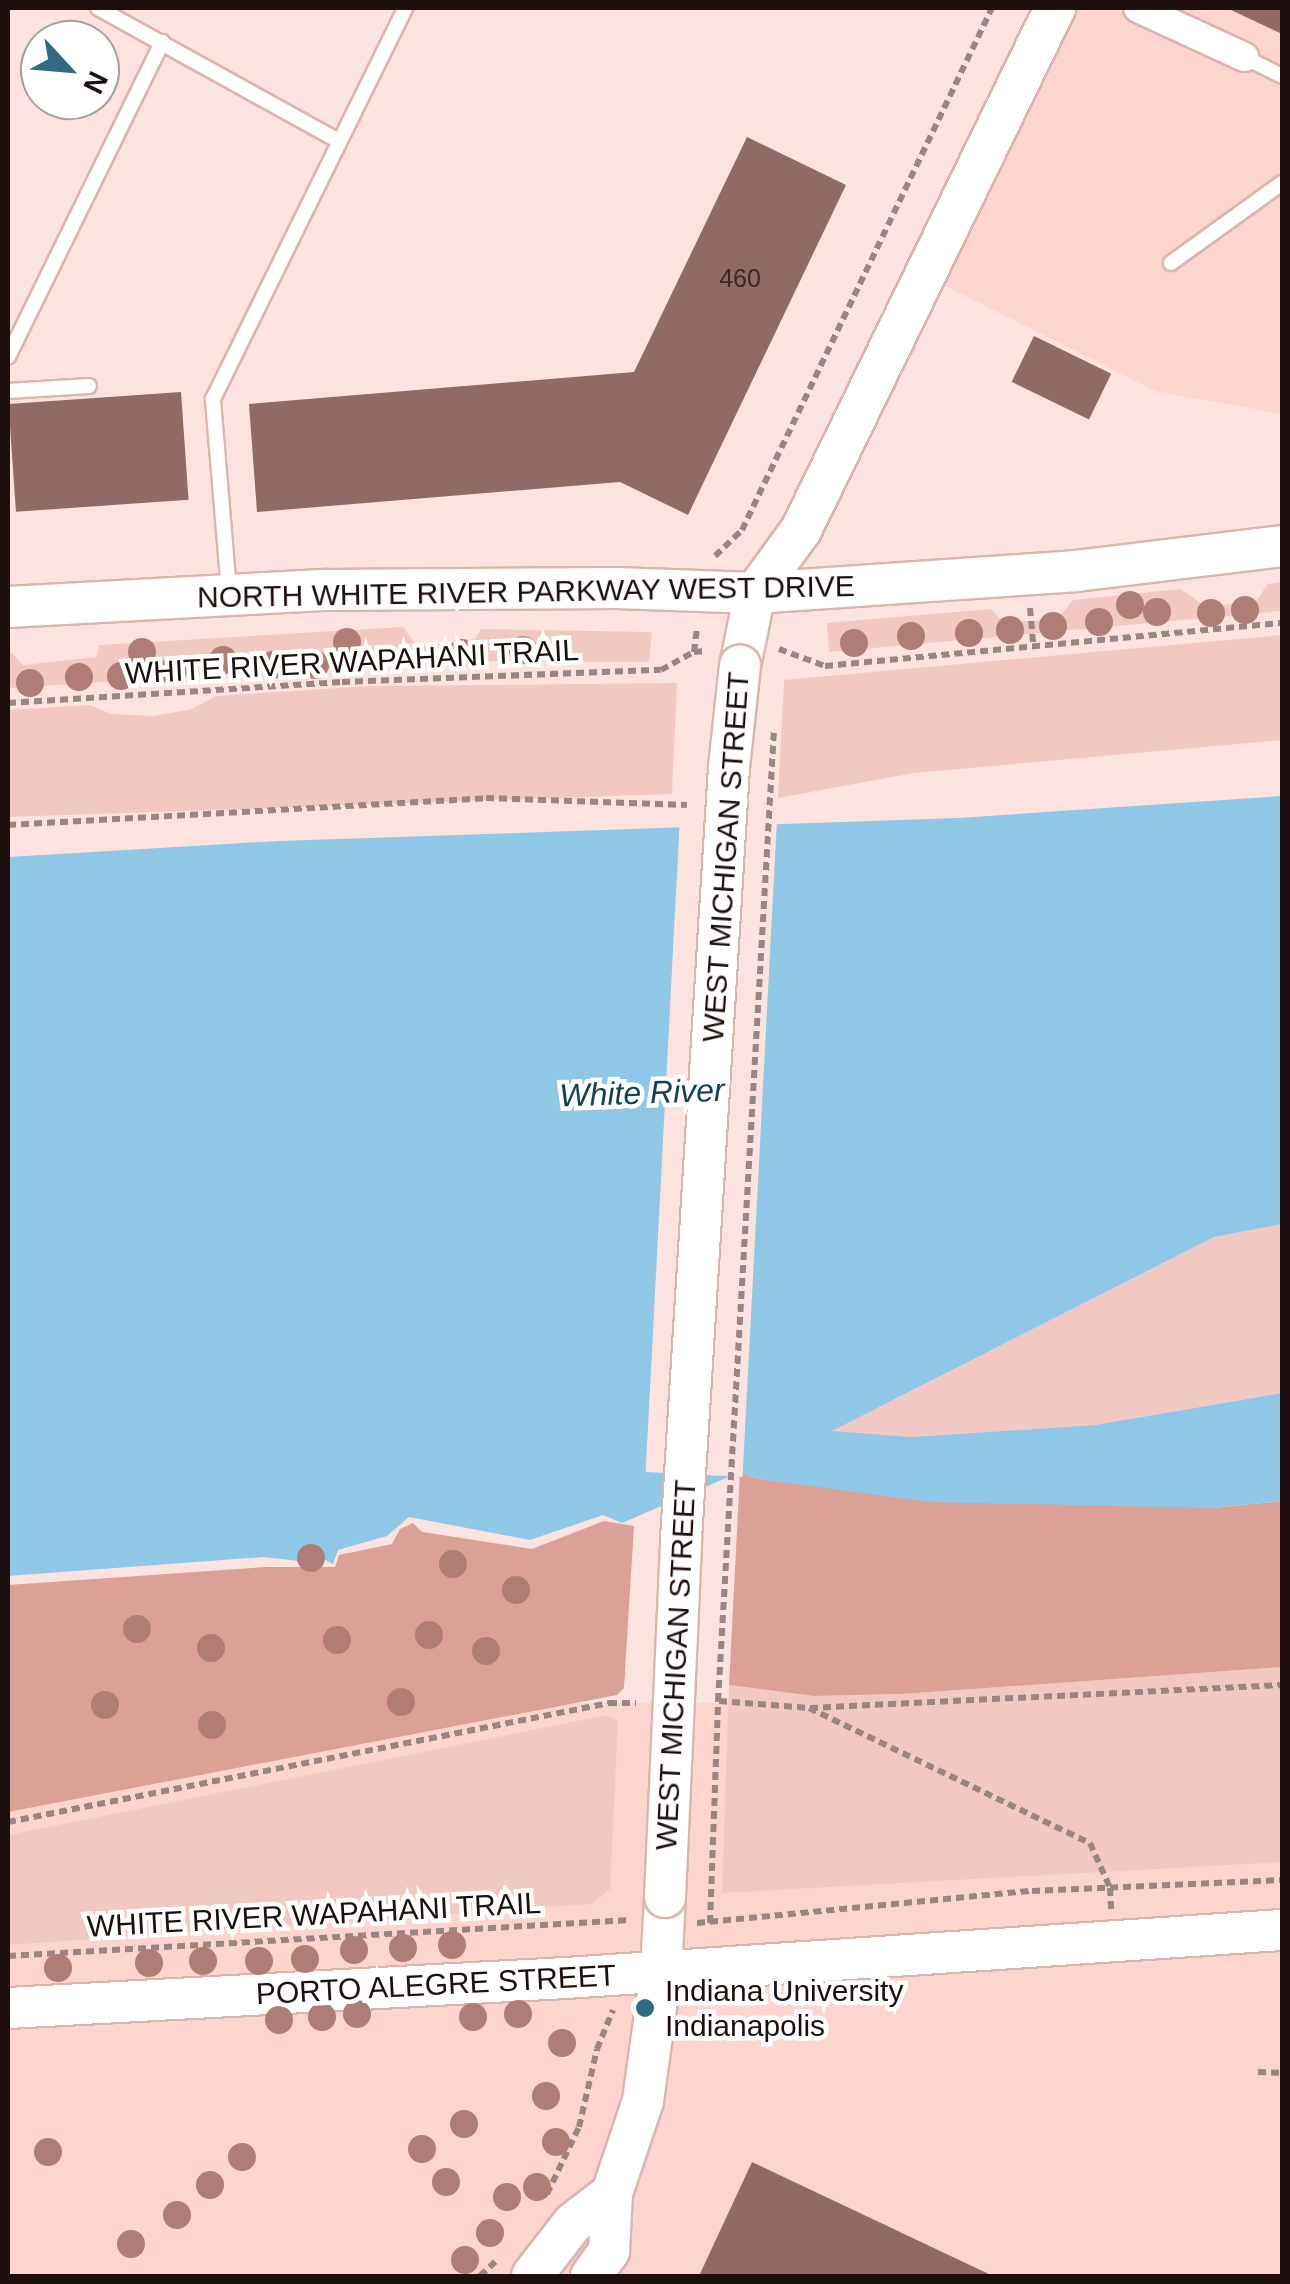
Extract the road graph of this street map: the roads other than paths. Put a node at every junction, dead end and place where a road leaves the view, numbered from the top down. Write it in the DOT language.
graph roads {
  1 [pos="98,8"];
  2 [pos="405,8"];
  3 [pos="1055,8"];
  4 [pos="1138,8"];
  5 [pos="162,42"];
  6 [pos="1244,56"];
  7 [pos="1282,76"];
  8 [pos="339,140"];
  9 [pos="1282,183"];
  10 [pos="1171,263"];
  11 [pos="8,357"];
  12 [pos="89,386"];
  13 [pos="8,392"];
  14 [pos="1282,546"];
  15 [pos="230,594"];
  16 [pos="755,594"];
  17 [pos="8,606"];
  18 [pos="1282,1930"];
  19 [pos="661,1971"];
  20 [pos="8,2008"];
  21 [pos="612,2193"];
  22 [pos="521,2261"];
  23 [pos="592,2276"];
  1 -- 5 [label="lane"];
  2 -- 8 [label="lane"];
  3 -- 16 [label="main road, WEST MICHIGAN STREET"];
  4 -- 6 [label="street"];
  5 -- 8 [label="lane"];
  5 -- 11 [label="lane"];
  6 -- 7 [label="lane"];
  8 -- 15 [label="lane"];
  9 -- 10 [label="lane"];
  12 -- 13 [label="lane"];
  14 -- 16 [label="main road, NORTH WHITE RIVER PARKWAY WEST DRIVE"];
  15 -- 16 [label="main road, NORTH WHITE RIVER PARKWAY WEST DRIVE"];
  15 -- 17 [label="main road, NORTH WHITE RIVER PARKWAY WEST DRIVE"];
  16 -- 19 [label="main road, WEST MICHIGAN STREET, bridge"];
  18 -- 19 [label="main road, PORTO ALEGRE STREET"];
  19 -- 20 [label="main road, PORTO ALEGRE STREET"];
  19 -- 21 [label="main road, WEST MICHIGAN STREET"];
  21 -- 22 [label="main road"];
  21 -- 23 [label="main road, WEST MICHIGAN STREET"];
}
